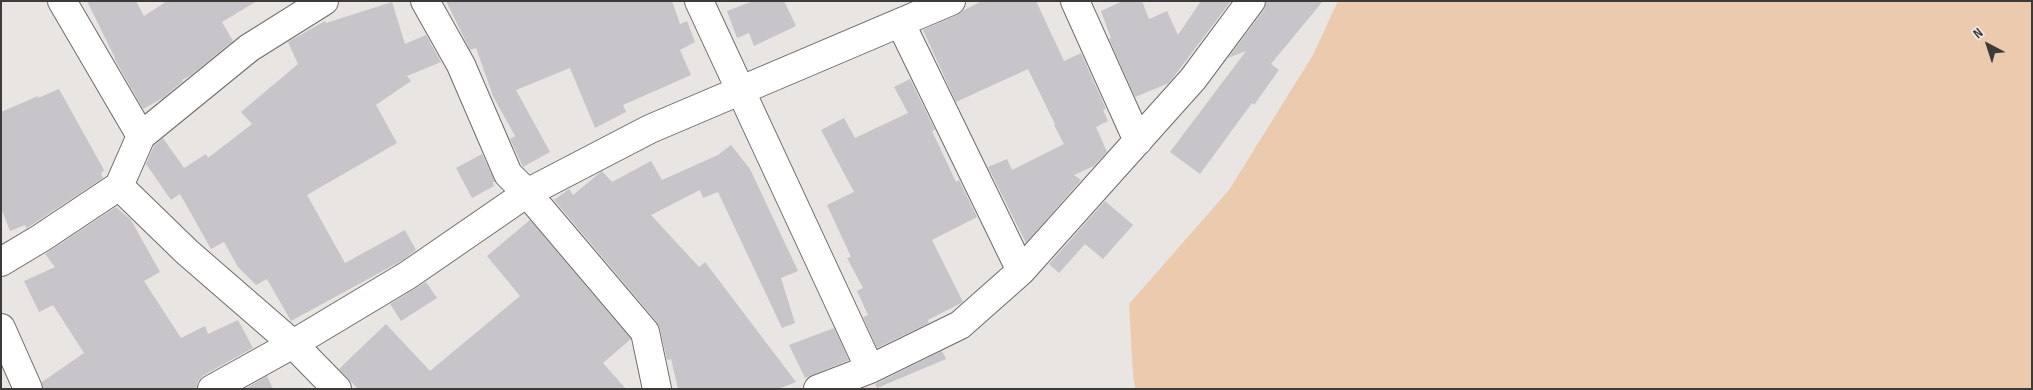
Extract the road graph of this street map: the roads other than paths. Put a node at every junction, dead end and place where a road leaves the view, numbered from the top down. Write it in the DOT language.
graph roads {
  1 [pos="62,1"];
  2 [pos="324,1"];
  3 [pos="425,1"];
  4 [pos="699,1"];
  5 [pos="952,1"];
  6 [pos="1075,1"];
  7 [pos="1252,1"];
  8 [pos="901,24"];
  9 [pos="742,91"];
  10 [pos="141,136"];
  11 [pos="1138,141"];
  12 [pos="118,186"];
  13 [pos="527,193"];
  14 [pos="1,262"];
  15 [pos="1021,270"];
  16 [pos="1,328"];
  17 [pos="293,344"];
  18 [pos="870,369"];
  19 [pos="28,389"];
  20 [pos="212,389"];
  21 [pos="337,389"];
  22 [pos="656,389"];
  23 [pos="818,389"];
  1 -- 10 [label="street"];
  2 -- 10 [label="street"];
  3 -- 13 [label="street"];
  4 -- 9 [label="street"];
  5 -- 8 [label="street"];
  6 -- 11 [label="street"];
  7 -- 11 [label="street"];
  8 -- 9 [label="street"];
  8 -- 15 [label="street"];
  9 -- 13 [label="street"];
  9 -- 18 [label="street"];
  10 -- 12 [label="street"];
  11 -- 15 [label="street"];
  12 -- 14 [label="street"];
  12 -- 17 [label="street"];
  13 -- 17 [label="street"];
  13 -- 22 [label="street"];
  15 -- 18 [label="street"];
  16 -- 19 [label="street"];
  17 -- 20 [label="street"];
  17 -- 21 [label="street"];
  18 -- 23 [label="street"];
}
